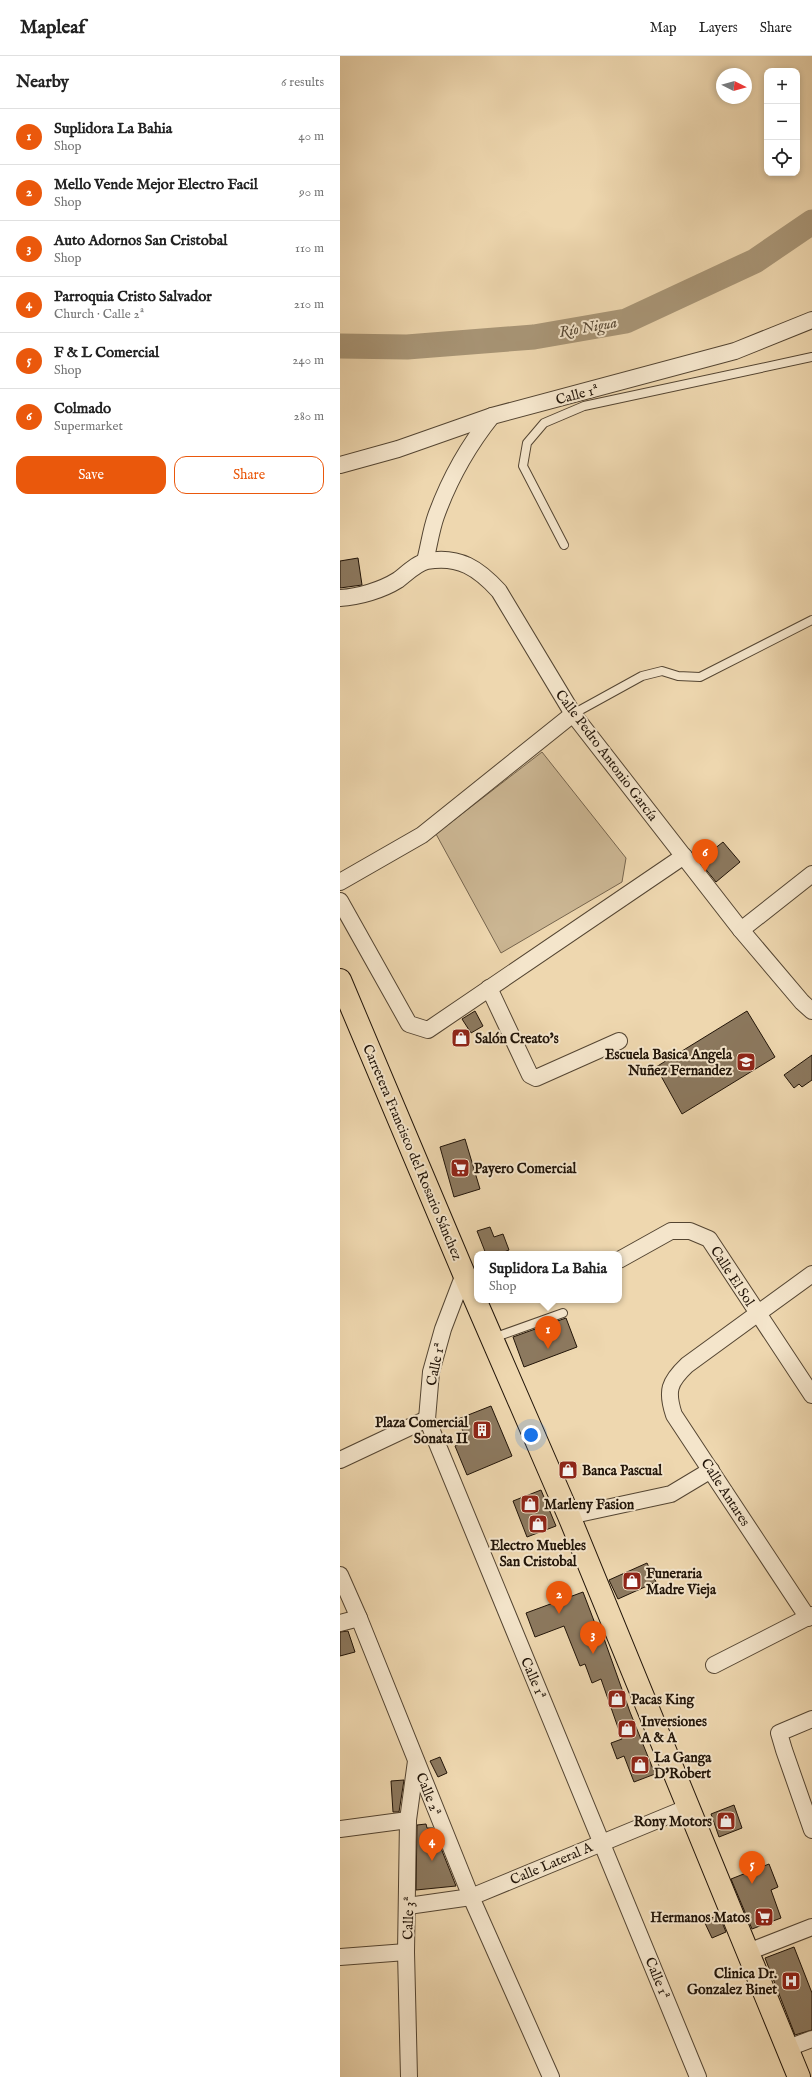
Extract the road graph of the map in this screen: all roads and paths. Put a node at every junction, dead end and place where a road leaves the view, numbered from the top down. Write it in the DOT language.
graph roads {
  1 [pos="812,320"];
  2 [pos="812,357"];
  3 [pos="492,416"];
  4 [pos="340,465"];
  5 [pos="564,545"];
  6 [pos="425,561"];
  7 [pos="340,598"];
  8 [pos="812,620"];
  9 [pos="573,714"];
  10 [pos="684,856"];
  11 [pos="812,874"];
  12 [pos="340,882"];
  13 [pos="340,901"];
  14 [pos="741,930"];
  15 [pos="340,980"];
  16 [pos="489,988"];
  17 [pos="809,1003"];
  18 [pos="619,1041"];
  19 [pos="622,1258"];
  20 [pos="464,1274"];
  21 [pos="812,1274"];
  22 [pos="474,1297"];
  23 [pos="476,1303"];
  24 [pos="563,1313"];
  25 [pos="758,1313"];
  26 [pos="492,1339"];
  27 [pos="812,1395"];
  28 [pos="427,1419"];
  29 [pos="340,1460"];
  30 [pos="711,1470"];
  31 [pos="569,1516"];
  32 [pos="340,1575"];
  33 [pos="810,1617"];
  34 [pos="360,1618"];
  35 [pos="340,1623"];
  36 [pos="714,1665"];
  37 [pos="812,1719"];
  38 [pos="416,1760"];
  39 [pos="689,1807"];
  40 [pos="408,1820"];
  41 [pos="810,1820"];
  42 [pos="340,1828"];
  43 [pos="602,1842"];
  44 [pos="471,1897"];
  45 [pos="408,1906"];
  46 [pos="812,1927"];
  47 [pos="406,1952"];
  48 [pos="748,1952"];
  49 [pos="340,1957"];
  50 [pos="812,2039"];
  51 [pos="788,2048"];
  52 [pos="409,2077"];
  53 [pos="551,2077"];
  54 [pos="698,2077"];
  55 [pos="799,2077"];
  1 -- 3 [label="street, Calle 1ª"];
  2 -- 5 [label="lane"];
  3 -- 4 [label="street, Calle 1ª"];
  3 -- 6 [label="street"];
  6 -- 7 [label="street"];
  6 -- 9 [label="street, Calle Pedro Antonio García"];
  8 -- 9 [label="lane"];
  9 -- 10 [label="street, Calle Pedro Antonio García"];
  9 -- 12 [label="street"];
  10 -- 14 [label="street, Calle Pedro Antonio García"];
  10 -- 16 [label="street"];
  11 -- 14 [label="street"];
  13 -- 16 [label="street"];
  14 -- 17 [label="street, Calle Pedro Antonio García"];
  15 -- 20 [label="main road, Carretera Francisco del Rosario Sánchez"];
  16 -- 18 [label="street"];
  19 -- 25 [label="street, Calle El Sol"];
  20 -- 22 [label="main road, Carretera Francisco del Rosario Sánchez"];
  20 -- 28 [label="street, Calle 1ª"];
  21 -- 25 [label="street, Calle Antares"];
  23 -- 26 [label="main road, Carretera Francisco del Rosario Sánchez"];
  24 -- 26 [label="lane"];
  25 -- 27 [label="street, Calle El Sol"];
  25 -- 30 [label="street, Calle Antares"];
  26 -- 31 [label="main road, Carretera Francisco del Rosario Sánchez"];
  28 -- 29 [label="street"];
  28 -- 43 [label="street, Calle 1ª"];
  30 -- 31 [label="street"];
  30 -- 33 [label="street, Calle Antares"];
  31 -- 39 [label="main road, Carretera Francisco del Rosario Sánchez"];
  32 -- 34 [label="street, Calle 2ª"];
  33 -- 36 [label="street"];
  34 -- 35 [label="street"];
  34 -- 38 [label="street, Calle 2ª"];
  37 -- 41 [label="street"];
  38 -- 40 [label="street, Calle 3ª"];
  38 -- 44 [label="street, Calle 2ª"];
  39 -- 43 [label="street, Calle Lateral A"];
  39 -- 48 [label="main road, Carretera Francisco del Rosario Sánchez"];
  40 -- 42 [label="street"];
  40 -- 45 [label="street, Calle 3ª"];
  43 -- 44 [label="street, Calle Lateral A"];
  43 -- 54 [label="street, Calle 1ª"];
  44 -- 45 [label="street, Calle Lateral A"];
  44 -- 53 [label="street, Calle 2ª"];
  45 -- 47 [label="street, Calle 3ª"];
  46 -- 48 [label="street"];
  47 -- 49 [label="street"];
  47 -- 52 [label="street, Calle 3ª"];
  48 -- 51 [label="main road, Carretera Francisco del Rosario Sánchez"];
  50 -- 51 [label="street"];
  51 -- 55 [label="main road, Carretera Francisco del Rosario Sánchez"];
}
